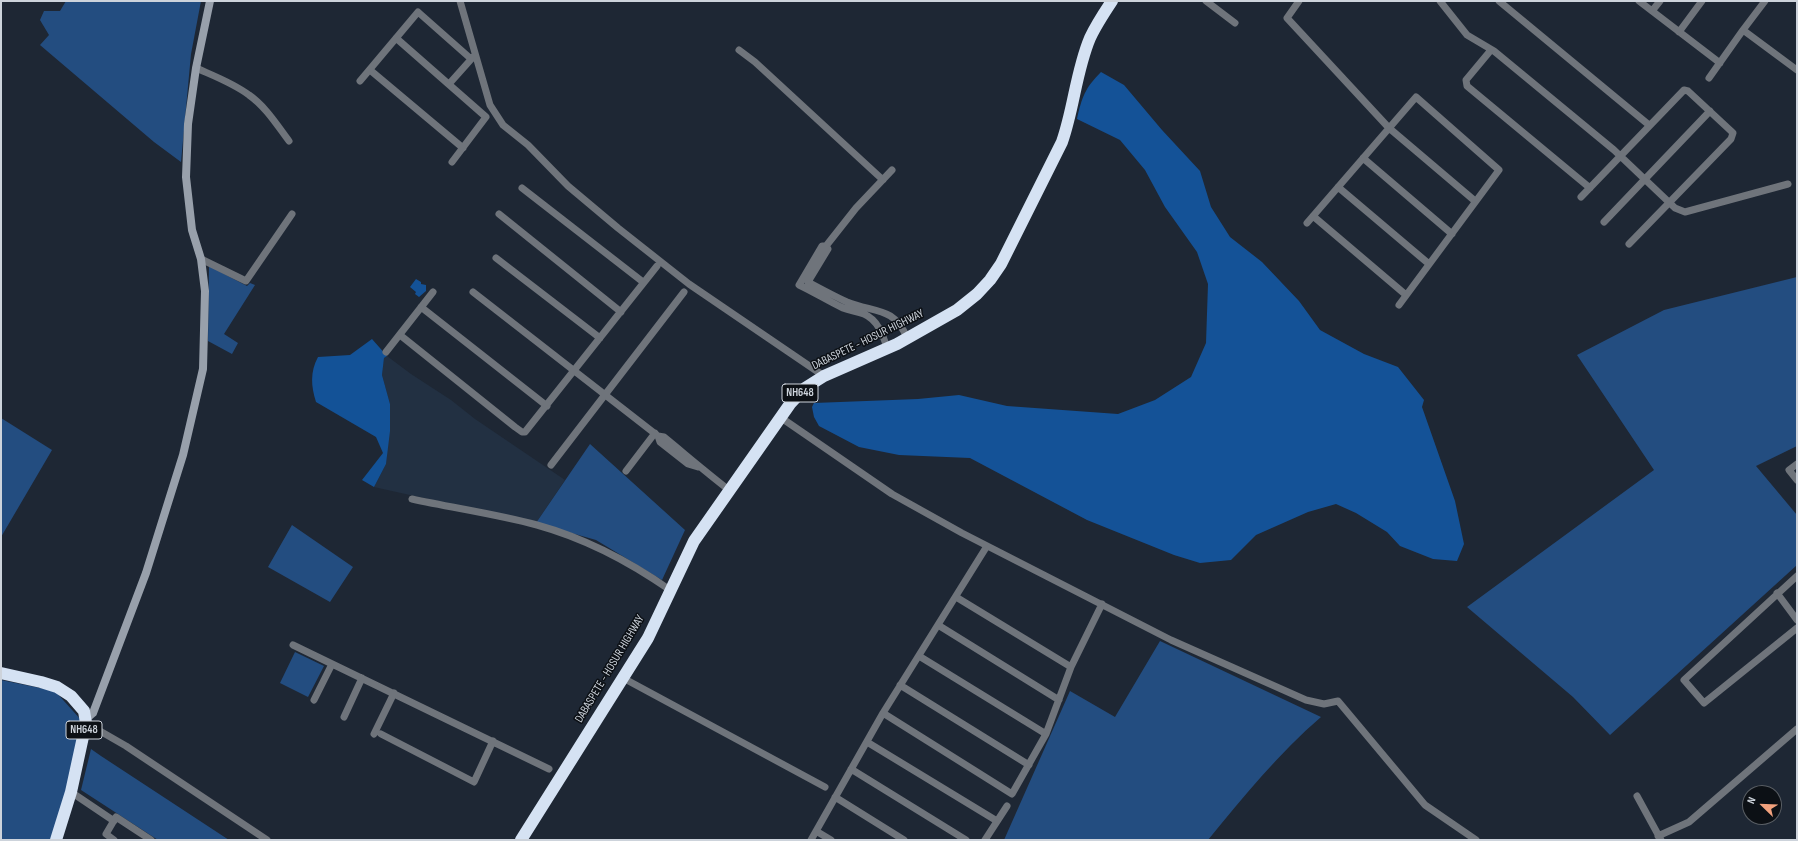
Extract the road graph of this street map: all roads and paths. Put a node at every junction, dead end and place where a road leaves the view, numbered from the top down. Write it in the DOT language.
graph roads {
  1 [pos="210,1"];
  2 [pos="460,1"];
  3 [pos="1112,1"];
  4 [pos="1206,1"];
  5 [pos="1299,1"];
  6 [pos="1440,1"];
  7 [pos="1499,1"];
  8 [pos="1639,1"];
  9 [pos="1660,1"];
  10 [pos="1702,1"];
  11 [pos="1764,1"];
  12 [pos="1652,11"];
  13 [pos="1235,23"];
  14 [pos="1743,30"];
  15 [pos="1679,32"];
  16 [pos="396,38"];
  17 [pos="739,50"];
  18 [pos="1492,50"];
  19 [pos="477,54"];
  20 [pos="470,58"];
  21 [pos="1720,63"];
  22 [pos="196,68"];
  23 [pos="370,70"];
  24 [pos="1797,70"];
  25 [pos="1709,78"];
  26 [pos="360,81"];
  27 [pos="449,84"];
  28 [pos="1710,111"];
  29 [pos="1649,125"];
  30 [pos="1389,128"];
  31 [pos="289,141"];
  32 [pos="463,148"];
  33 [pos="1620,156"];
  34 [pos="1363,158"];
  35 [pos="452,162"];
  36 [pos="892,170"];
  37 [pos="1644,179"];
  38 [pos="883,180"];
  39 [pos="1788,184"];
  40 [pos="1338,187"];
  41 [pos="522,188"];
  42 [pos="1590,188"];
  43 [pos="1581,198"];
  44 [pos="1475,202"];
  45 [pos="1670,203"];
  46 [pos="292,214"];
  47 [pos="499,214"];
  48 [pos="1313,216"];
  49 [pos="1604,222"];
  50 [pos="1307,223"];
  51 [pos="1452,234"];
  52 [pos="1629,244"];
  53 [pos="826,246"];
  54 [pos="496,258"];
  55 [pos="201,259"];
  56 [pos="1429,264"];
  57 [pos="656,266"];
  58 [pos="643,282"];
  59 [pos="433,292"];
  60 [pos="473,292"];
  61 [pos="684,292"];
  62 [pos="1406,296"];
  63 [pos="1399,305"];
  64 [pos="421,307"];
  65 [pos="621,312"];
  66 [pos="400,335"];
  67 [pos="600,338"];
  68 [pos="907,338"];
  69 [pos="887,348"];
  70 [pos="386,352"];
  71 [pos="575,370"];
  72 [pos="824,376"];
  73 [pos="604,394"];
  74 [pos="547,406"];
  75 [pos="780,417"];
  76 [pos="656,435"];
  77 [pos="1797,464"];
  78 [pos="551,465"];
  79 [pos="626,471"];
  80 [pos="1797,480"];
  81 [pos="729,490"];
  82 [pos="412,499"];
  83 [pos="987,546"];
  84 [pos="1797,576"];
  85 [pos="670,590"];
  86 [pos="1777,593"];
  87 [pos="956,597"];
  88 [pos="1102,604"];
  89 [pos="1797,620"];
  90 [pos="938,625"];
  91 [pos="1797,628"];
  92 [pos="294,645"];
  93 [pos="919,656"];
  94 [pos="332,664"];
  95 [pos="1071,668"];
  96 [pos="1,673"];
  97 [pos="362,678"];
  98 [pos="623,678"];
  99 [pos="900,685"];
  100 [pos="394,693"];
  101 [pos="314,700"];
  102 [pos="1059,700"];
  103 [pos="883,713"];
  104 [pos="344,717"];
  105 [pos="86,721"];
  106 [pos="1797,729"];
  107 [pos="1046,734"];
  108 [pos="493,741"];
  109 [pos="866,742"];
  110 [pos="1029,765"];
  111 [pos="549,769"];
  112 [pos="851,769"];
  113 [pos="825,787"];
  114 [pos="71,792"];
  115 [pos="1637,796"];
  116 [pos="835,797"];
  117 [pos="1007,806"];
  118 [pos="114,821"];
  119 [pos="997,821"];
  120 [pos="816,831"];
  121 [pos="1659,838"];
  122 [pos="56,840"];
  123 [pos="114,840"];
  124 [pos="151,840"];
  125 [pos="266,840"];
  126 [pos="521,840"];
  127 [pos="812,840"];
  128 [pos="831,840"];
  129 [pos="904,840"];
  130 [pos="966,840"];
  131 [pos="984,840"];
  132 [pos="1476,840"];
  1 -- 22 [label="street"];
  2 -- 19 [label="street"];
  3 -- 68 [label="highway, DABASPETE - HOSUR HIGHWAY / NH648"];
  4 -- 13 [label="street"];
  5 -- 30 [label="street"];
  6 -- 18 [label="street"];
  7 -- 29 [label="street"];
  8 -- 12 [label="street"];
  9 -- 12 [label="street"];
  10 -- 15 [label="street"];
  11 -- 14 [label="street"];
  12 -- 15 [label="street"];
  14 -- 21 [label="street"];
  14 -- 24 [label="street"];
  15 -- 21 [label="street"];
  16 -- 20 [label="street"];
  16 -- 23 [label="street"];
  16 -- 27 [label="street"];
  17 -- 38 [label="street"];
  18 -- 33 [label="street"];
  18 -- 42 [label="street"];
  19 -- 20 [label="street"];
  19 -- 72 [label="street"];
  20 -- 27 [label="street"];
  21 -- 25 [label="street"];
  22 -- 31 [label="street"];
  22 -- 55 [label="street"];
  23 -- 26 [label="street"];
  23 -- 32 [label="street"];
  27 -- 32 [label="street"];
  28 -- 29 [label="street"];
  28 -- 37 [label="street"];
  28 -- 45 [label="street"];
  29 -- 33 [label="street"];
  30 -- 34 [label="street"];
  30 -- 44 [label="street"];
  30 -- 44 [label="street"];
  32 -- 35 [label="street"];
  33 -- 37 [label="street"];
  33 -- 42 [label="street"];
  34 -- 40 [label="street"];
  34 -- 51 [label="street"];
  36 -- 38 [label="street"];
  37 -- 45 [label="street"];
  37 -- 49 [label="street"];
  38 -- 53 [label="street"];
  39 -- 45 [label="street"];
  40 -- 48 [label="street"];
  40 -- 56 [label="street"];
  41 -- 58 [label="street"];
  42 -- 43 [label="street"];
  44 -- 51 [label="street"];
  45 -- 52 [label="street"];
  46 -- 55 [label="street"];
  47 -- 65 [label="street"];
  48 -- 50 [label="street"];
  48 -- 62 [label="street"];
  51 -- 56 [label="street"];
  53 -- 68 [label="street"];
  53 -- 69 [label="street"];
  54 -- 67 [label="street"];
  55 -- 105 [label="street"];
  56 -- 62 [label="street"];
  57 -- 58 [label="street"];
  58 -- 65 [label="street"];
  59 -- 64 [label="street"];
  60 -- 71 [label="street"];
  61 -- 73 [label="street"];
  62 -- 63 [label="street"];
  64 -- 66 [label="street"];
  64 -- 74 [label="street"];
  65 -- 67 [label="street"];
  66 -- 70 [label="street"];
  66 -- 74 [label="street"];
  67 -- 71 [label="street"];
  68 -- 69 [label="highway, DABASPETE - HOSUR HIGHWAY / NH648"];
  69 -- 72 [label="highway, DABASPETE - HOSUR HIGHWAY / NH648"];
  71 -- 73 [label="street"];
  71 -- 74 [label="street"];
  72 -- 75 [label="highway, DABASPETE - HOSUR HIGHWAY / NH648"];
  73 -- 76 [label="street"];
  73 -- 78 [label="street"];
  75 -- 81 [label="highway, DABASPETE - HOSUR HIGHWAY / NH648"];
  75 -- 83 [label="street"];
  76 -- 79 [label="street"];
  76 -- 81 [label="street"];
  77 -- 80 [label="street"];
  81 -- 85 [label="highway, DABASPETE - HOSUR HIGHWAY / NH648"];
  82 -- 85 [label="street"];
  83 -- 87 [label="street"];
  83 -- 88 [label="street"];
  84 -- 86 [label="street"];
  85 -- 98 [label="highway, DABASPETE - HOSUR HIGHWAY / NH648"];
  86 -- 89 [label="street"];
  86 -- 91 [label="street"];
  87 -- 90 [label="street"];
  87 -- 95 [label="street"];
  88 -- 95 [label="street"];
  88 -- 132 [label="street"];
  90 -- 93 [label="street"];
  90 -- 102 [label="street"];
  92 -- 94 [label="street"];
  93 -- 99 [label="street"];
  93 -- 107 [label="street"];
  94 -- 97 [label="street"];
  94 -- 101 [label="street"];
  95 -- 102 [label="street"];
  96 -- 105 [label="highway, NH648"];
  97 -- 100 [label="street"];
  97 -- 104 [label="street"];
  98 -- 113 [label="street"];
  98 -- 126 [label="highway, DABASPETE - HOSUR HIGHWAY / NH648"];
  99 -- 103 [label="street"];
  99 -- 110 [label="street"];
  100 -- 108 [label="street"];
  100 -- 108 [label="street"];
  102 -- 107 [label="street"];
  103 -- 109 [label="street"];
  103 -- 110 [label="street"];
  105 -- 114 [label="highway, NH648"];
  105 -- 125 [label="street"];
  106 -- 121 [label="street"];
  107 -- 110 [label="street"];
  108 -- 111 [label="street"];
  109 -- 112 [label="street"];
  109 -- 119 [label="street"];
  112 -- 116 [label="street"];
  112 -- 130 [label="street"];
  114 -- 118 [label="street"];
  114 -- 122 [label="highway, NH648"];
  115 -- 121 [label="street"];
  116 -- 120 [label="street"];
  116 -- 129 [label="street"];
  117 -- 119 [label="street"];
  118 -- 123 [label="street"];
  118 -- 124 [label="street"];
  119 -- 131 [label="street"];
  120 -- 127 [label="street"];
  120 -- 128 [label="street"];
}
